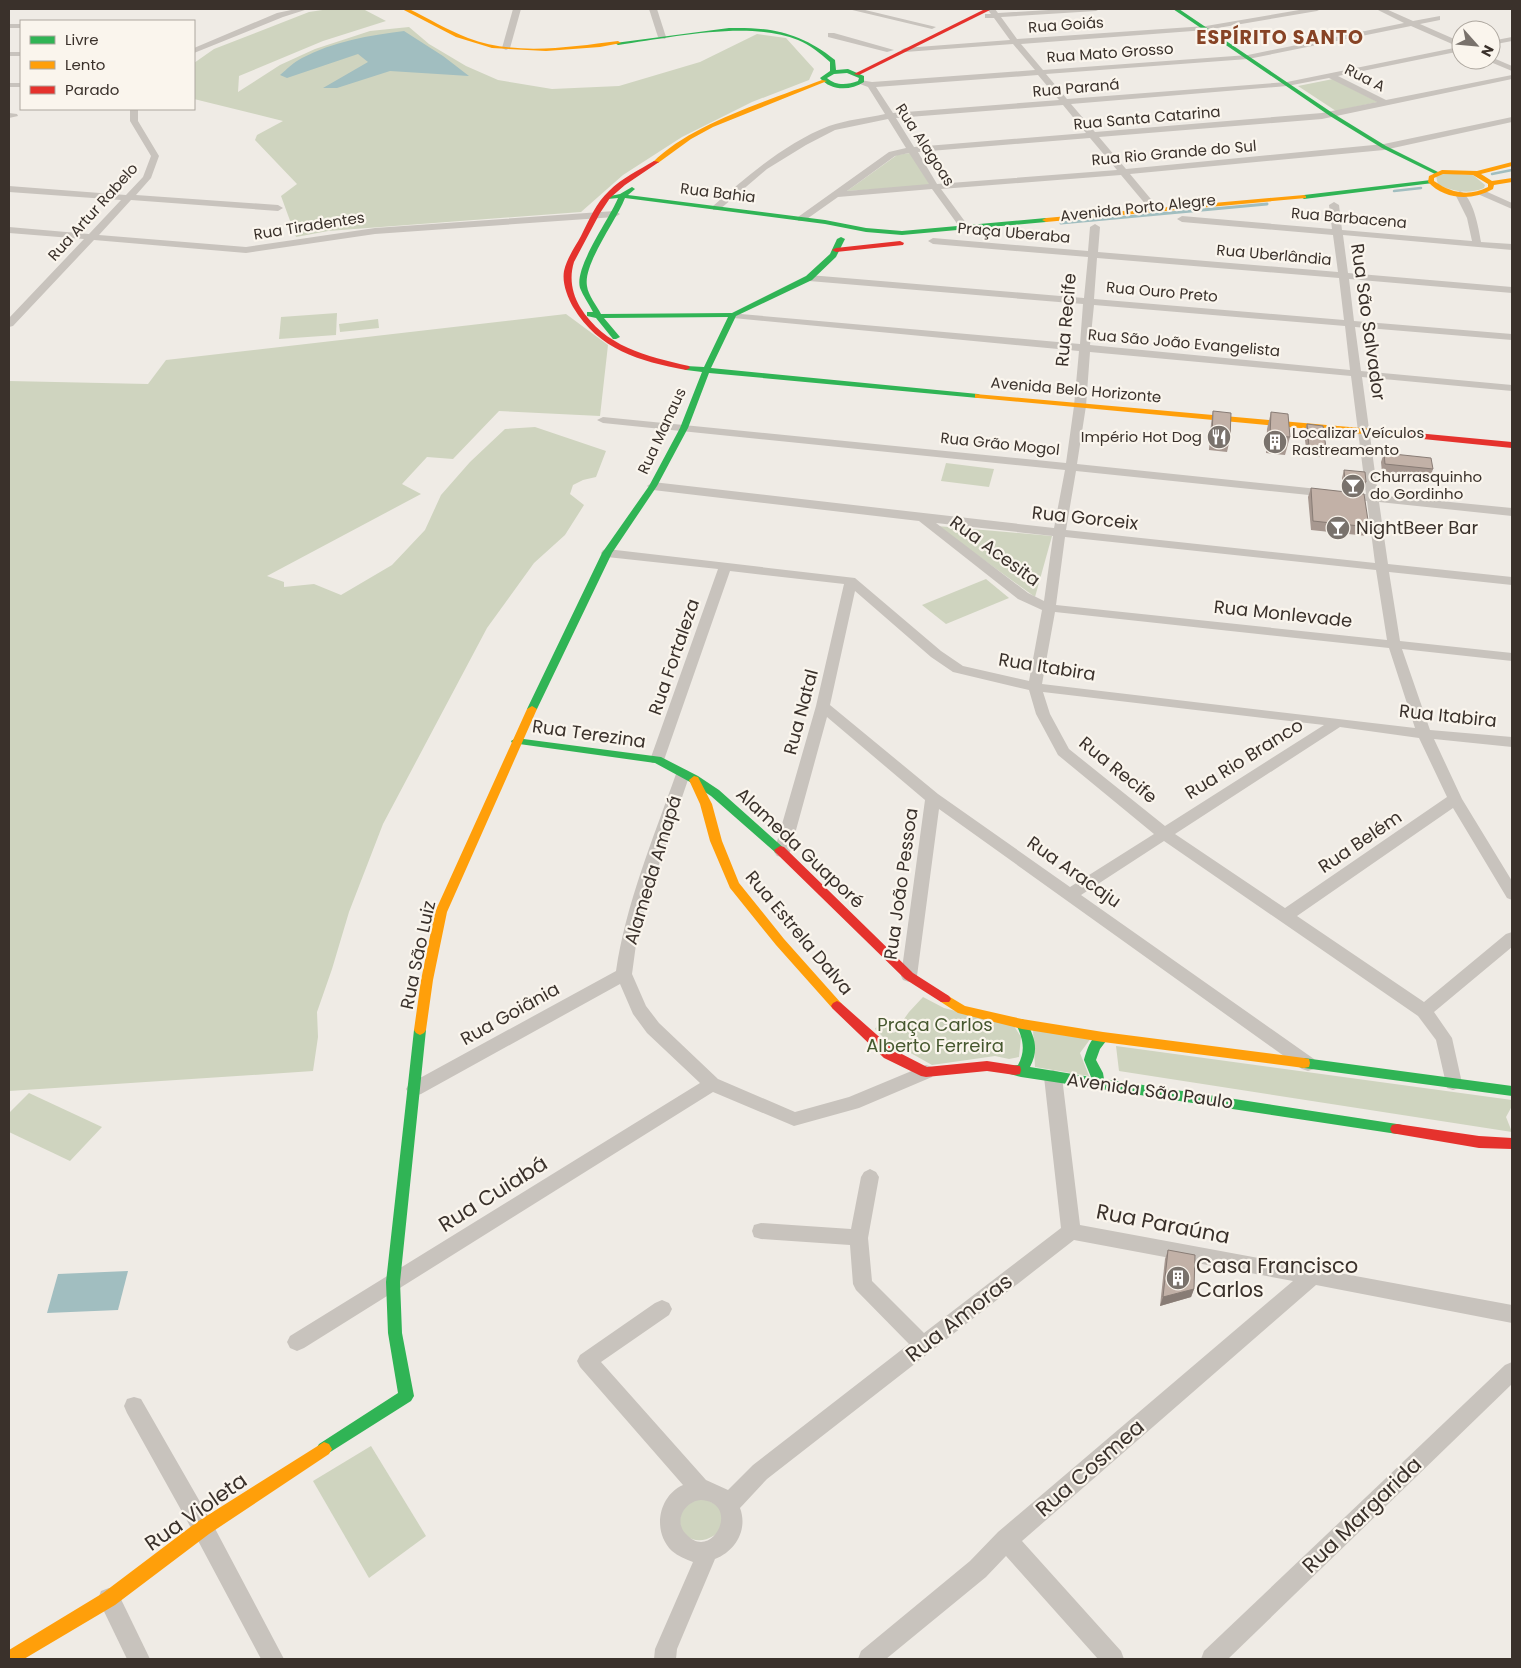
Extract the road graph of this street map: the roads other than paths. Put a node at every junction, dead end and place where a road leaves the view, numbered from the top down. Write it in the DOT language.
graph roads {
  1 [pos="304,9"];
  2 [pos="405,9"];
  3 [pos="517,9"];
  4 [pos="653,9"];
  5 [pos="852,9"];
  6 [pos="1051,9"];
  7 [pos="1096,9"];
  8 [pos="1176,9"];
  9 [pos="1317,9"];
  10 [pos="1380,9"];
  11 [pos="992,11"];
  12 [pos="971,13"];
  13 [pos="1437,18"];
  14 [pos="1413,23"];
  15 [pos="932,27"];
  16 [pos="1206,28"];
  17 [pos="831,35"];
  18 [pos="662,37"];
  19 [pos="1451,40"];
  20 [pos="1016,43"];
  21 [pos="506,48"];
  22 [pos="890,50"];
  23 [pos="905,50"];
  24 [pos="195,51"];
  25 [pos="1451,51"];
  26 [pos="1248,57"];
  27 [pos="1040,71"];
  28 [pos="833,72"];
  29 [pos="1331,76"];
  30 [pos="1512,77"];
  31 [pos="860,78"];
  32 [pos="829,83"];
  33 [pos="1287,84"];
  34 [pos="1066,102"];
  35 [pos="1387,104"];
  36 [pos="134,110"];
  37 [pos="1332,115"];
  38 [pos="889,116"];
  39 [pos="1512,120"];
  40 [pos="1094,136"];
  41 [pos="1384,147"];
  42 [pos="912,150"];
  43 [pos="1512,164"];
  44 [pos="1124,172"];
  45 [pos="1475,173"];
  46 [pos="1434,177"];
  47 [pos="1512,180"];
  48 [pos="1491,183"];
  49 [pos="935,187"];
  50 [pos="9,189"];
  51 [pos="1442,190"];
  52 [pos="1460,194"];
  53 [pos="1483,194"];
  54 [pos="836,195"];
  55 [pos="622,196"];
  56 [pos="608,197"];
  57 [pos="129,198"];
  58 [pos="1510,203"];
  59 [pos="1334,205"];
  60 [pos="278,208"];
  61 [pos="716,208"];
  62 [pos="1155,210"];
  63 [pos="615,214"];
  64 [pos="595,216"];
  65 [pos="1182,218"];
  66 [pos="801,219"];
  67 [pos="825,222"];
  68 [pos="964,227"];
  69 [pos="1095,227"];
  70 [pos="9,230"];
  71 [pos="866,230"];
  72 [pos="1337,232"];
  73 [pos="90,238"];
  74 [pos="933,241"];
  75 [pos="1478,244"];
  76 [pos="868,245"];
  77 [pos="1512,247"];
  78 [pos="836,250"];
  79 [pos="1092,255"];
  80 [pos="1342,276"];
  81 [pos="809,278"];
  82 [pos="1512,290"];
  83 [pos="1088,301"];
  84 [pos="576,311"];
  85 [pos="733,315"];
  86 [pos="599,316"];
  87 [pos="1348,323"];
  88 [pos="9,324"];
  89 [pos="1512,337"];
  90 [pos="1083,349"];
  91 [pos="639,356"];
  92 [pos="706,371"];
  93 [pos="1357,375"];
  94 [pos="1512,388"];
  95 [pos="1080,406"];
  96 [pos="603,420"];
  97 [pos="684,428"];
  98 [pos="1365,432"];
  99 [pos="1512,445"];
  100 [pos="1071,466"];
  101 [pos="654,486"];
  102 [pos="1373,497"];
  103 [pos="1512,512"];
  104 [pos="921,518"];
  105 [pos="1059,533"];
  106 [pos="607,553"];
  107 [pos="726,567"];
  108 [pos="1382,569"];
  109 [pos="851,581"];
  110 [pos="1512,581"];
  111 [pos="1049,608"];
  112 [pos="1394,644"];
  113 [pos="1512,657"];
  114 [pos="1035,687"];
  115 [pos="823,706"];
  116 [pos="1338,722"];
  117 [pos="1424,734"];
  118 [pos="516,741"];
  119 [pos="1512,742"];
  120 [pos="657,760"];
  121 [pos="689,777"];
  122 [pos="933,798"];
  123 [pos="1455,800"];
  124 [pos="1163,832"];
  125 [pos="782,852"];
  126 [pos="1070,894"];
  127 [pos="1512,894"];
  128 [pos="1285,916"];
  129 [pos="1512,938"];
  130 [pos="624,974"];
  131 [pos="909,976"];
  132 [pos="1424,1012"];
  133 [pos="1022,1024"];
  134 [pos="1103,1036"];
  135 [pos="1308,1064"];
  136 [pos="926,1072"];
  137 [pos="1021,1072"];
  138 [pos="1053,1077"];
  139 [pos="1098,1082"];
  140 [pos="1453,1083"];
  141 [pos="712,1084"];
  142 [pos="415,1089"];
  143 [pos="1512,1091"];
  144 [pos="794,1120"];
  145 [pos="1512,1144"];
  146 [pos="870,1177"];
  147 [pos="761,1231"];
  148 [pos="1071,1231"];
  149 [pos="859,1238"];
  150 [pos="1312,1277"];
  151 [pos="393,1282"];
  152 [pos="662,1309"];
  153 [pos="1512,1314"];
  154 [pos="297,1342"];
  155 [pos="923,1345"];
  156 [pos="1512,1371"];
  157 [pos="406,1396"];
  158 [pos="134,1406"];
  159 [pos="701,1490"];
  160 [pos="728,1505"];
  161 [pos="203,1528"];
  162 [pos="1006,1540"];
  163 [pos="708,1552"];
  164 [pos="108,1598"];
  165 [pos="9,1659"];
  166 [pos="139,1659"];
  167 [pos="273,1659"];
  168 [pos="665,1659"];
  169 [pos="869,1659"];
  170 [pos="1113,1659"];
  171 [pos="1212,1659"];
  1 -- 24 [label="street"];
  2 -- 21 [label="main road"];
  3 -- 21 [label="street"];
  4 -- 18 [label="street"];
  5 -- 15 [label="street"];
  6 -- 11 [label="street"];
  7 -- 11 [label="street"];
  8 -- 16 [label="main road"];
  9 -- 16 [label="street, Rua Goiás"];
  10 -- 14 [label="street"];
  11 -- 12 [label="main road"];
  11 -- 20 [label="street"];
  12 -- 15 [label="main road"];
  12 -- 23 [label="main road"];
  13 -- 14 [label="street, Rua Mato Grosso"];
  14 -- 19 [label="street"];
  14 -- 26 [label="street, Rua Mato Grosso"];
  15 -- 22 [label="main road"];
  16 -- 20 [label="street, Rua Goiás"];
  16 -- 26 [label="main road"];
  17 -- 22 [label="street"];
  18 -- 21 [label="main road"];
  18 -- 28 [label="main road"];
  20 -- 23 [label="street, Rua Goiás"];
  20 -- 27 [label="street"];
  22 -- 31 [label="main road"];
  23 -- 31 [label="main road"];
  25 -- 29 [label="street, Rua Paraná"];
  26 -- 27 [label="street, Rua Mato Grosso"];
  26 -- 33 [label="main road"];
  27 -- 31 [label="street, Rua Mato Grosso"];
  27 -- 34 [label="street"];
  28 -- 31 [label="main road"];
  28 -- 32 [label="main road"];
  29 -- 33 [label="street, Rua Paraná"];
  29 -- 35 [label="street, Rua A"];
  30 -- 35 [label="street, Rua Santa Catarina"];
  31 -- 32 [label="main road"];
  31 -- 38 [label="street, Rua Alagoas"];
  32 -- 55 [label="main road"];
  32 -- 56 [label="main road, Avenida Belo Horizonte"];
  33 -- 34 [label="street, Rua Paraná"];
  33 -- 37 [label="main road"];
  34 -- 38 [label="street, Rua Paraná"];
  34 -- 40 [label="street"];
  35 -- 37 [label="street, Rua Santa Catarina"];
  36 -- 57 [label="street, Rua Artur Rabelo"];
  37 -- 40 [label="street, Rua Santa Catarina"];
  37 -- 41 [label="main road"];
  38 -- 42 [label="street, Rua Alagoas"];
  38 -- 61 [label="street, Rua Paraná"];
  39 -- 41 [label="street, Rua Rio Grande do Sul"];
  40 -- 42 [label="street, Rua Santa Catarina"];
  40 -- 44 [label="street"];
  41 -- 44 [label="street, Rua Rio Grande do Sul"];
  41 -- 46 [label="main road"];
  42 -- 49 [label="street, Rua Alagoas"];
  42 -- 54 [label="street, Rua Santa Catarina"];
  43 -- 45 [label="main road, Avenida Porto Alegre"];
  44 -- 49 [label="street, Rua Rio Grande do Sul"];
  44 -- 62 [label="street"];
  45 -- 46 [label="main road, Avenida Porto Alegre"];
  45 -- 48 [label="main road, Avenida Porto Alegre"];
  46 -- 51 [label="main road, Avenida Porto Alegre"];
  46 -- 62 [label="main road, Avenida Porto Alegre"];
  47 -- 48 [label="main road"];
  48 -- 53 [label="main road"];
  49 -- 54 [label="street, Rua Rio Grande do Sul"];
  49 -- 68 [label="street, Rua Alagoas"];
  50 -- 57 [label="street"];
  51 -- 52 [label="main road, Avenida Porto Alegre"];
  51 -- 59 [label="main road, Avenida Porto Alegre"];
  52 -- 53 [label="main road, Avenida Porto Alegre"];
  52 -- 75 [label="street"];
  53 -- 58 [label="street"];
  54 -- 66 [label="street, Rua Santa Catarina"];
  55 -- 56 [label="main road, Rua Bahia"];
  55 -- 61 [label="main road, Rua Bahia"];
  55 -- 63 [label="main road, Avenida Belo Horizonte"];
  56 -- 64 [label="main road, Avenida Belo Horizonte"];
  57 -- 60 [label="street"];
  57 -- 73 [label="street, Rua Artur Rabelo"];
  59 -- 65 [label="main road, Avenida Porto Alegre"];
  59 -- 72 [label="street, Rua São Salvador"];
  61 -- 66 [label="main road, Rua Bahia"];
  62 -- 68 [label="main road, Avenida Porto Alegre"];
  63 -- 64 [label="street, Rua Tiradentes"];
  63 -- 86 [label="main road, Avenida Belo Horizonte"];
  64 -- 73 [label="street, Rua Tiradentes"];
  64 -- 84 [label="main road, Avenida Belo Horizonte"];
  65 -- 69 [label="main road, Avenida Porto Alegre"];
  65 -- 72 [label="street, Rua Barbacena"];
  66 -- 67 [label="main road, Rua Bahia"];
  67 -- 71 [label="main road, Avenida Porto Alegre"];
  67 -- 78 [label="main road"];
  68 -- 71 [label="main road, Avenida Porto Alegre"];
  69 -- 74 [label="main road, Avenida Porto Alegre"];
  69 -- 79 [label="street, Rua Recife"];
  70 -- 73 [label="street, Rua Tiradentes"];
  71 -- 76 [label="main road"];
  72 -- 75 [label="street, Rua Barbacena"];
  72 -- 80 [label="street, Rua São Salvador"];
  73 -- 88 [label="street, Rua Artur Rabelo"];
  74 -- 76 [label="main road, Avenida Porto Alegre"];
  74 -- 79 [label="street, Praça Uberaba"];
  75 -- 77 [label="street, Rua Barbacena"];
  76 -- 78 [label="main road, Avenida Porto Alegre"];
  78 -- 81 [label="main road"];
  79 -- 80 [label="street, Rua Uberlândia"];
  79 -- 83 [label="street, Rua Recife"];
  80 -- 82 [label="street, Rua Uberlândia"];
  80 -- 87 [label="street, Rua São Salvador"];
  81 -- 83 [label="street, Rua Ouro Preto"];
  81 -- 85 [label="main road"];
  83 -- 87 [label="street, Rua Ouro Preto"];
  83 -- 90 [label="street, Rua Recife"];
  84 -- 86 [label="main road"];
  84 -- 91 [label="main road, Avenida Belo Horizonte"];
  85 -- 86 [label="main road"];
  85 -- 90 [label="street, Rua São João Evangelista"];
  85 -- 92 [label="main road, Rua Manaus"];
  86 -- 91 [label="main road, Avenida Belo Horizonte"];
  87 -- 89 [label="street, Rua Ouro Preto"];
  87 -- 93 [label="street, Rua São Salvador"];
  90 -- 93 [label="street, Rua São João Evangelista"];
  90 -- 95 [label="street, Rua Recife"];
  91 -- 92 [label="main road, Avenida Belo Horizonte"];
  92 -- 95 [label="main road, Avenida Belo Horizonte"];
  92 -- 97 [label="main road, Rua Manaus"];
  93 -- 94 [label="street, Rua São João Evangelista"];
  93 -- 98 [label="street, Rua São Salvador"];
  95 -- 98 [label="main road, Avenida Belo Horizonte"];
  95 -- 100 [label="street, Rua Recife"];
  96 -- 97 [label="street, Rua Grão Mogol"];
  97 -- 100 [label="street, Rua Grão Mogol"];
  97 -- 101 [label="main road, Rua Manaus"];
  98 -- 99 [label="main road, Avenida Belo Horizonte"];
  98 -- 102 [label="street, Rua São Salvador"];
  100 -- 102 [label="street, Rua Grão Mogol"];
  100 -- 105 [label="street, Rua Recife"];
  101 -- 104 [label="street, Rua Gorceix"];
  101 -- 106 [label="main road, Rua Manaus"];
  102 -- 103 [label="street, Rua Grão Mogol"];
  102 -- 108 [label="street, Rua São Salvador"];
  104 -- 105 [label="street, Rua Gorceix"];
  104 -- 111 [label="street, Rua Acesita"];
  105 -- 108 [label="street, Rua Gorceix"];
  105 -- 111 [label="street, Rua Recife"];
  106 -- 107 [label="street"];
  106 -- 118 [label="main road, Rua São Luiz"];
  107 -- 109 [label="street"];
  107 -- 120 [label="street, Rua Fortaleza"];
  108 -- 110 [label="street, Rua Gorceix"];
  108 -- 112 [label="street, Rua São Salvador"];
  109 -- 114 [label="street, Rua Itabira"];
  109 -- 115 [label="street, Rua Natal"];
  111 -- 112 [label="street, Rua Monlevade"];
  111 -- 114 [label="street, Rua Recife"];
  112 -- 113 [label="street, Rua Monlevade"];
  112 -- 117 [label="street, Rua São Salvador"];
  114 -- 116 [label="street, Rua Itabira"];
  114 -- 124 [label="street, Rua Recife"];
  115 -- 122 [label="street, Rua Aracaju"];
  115 -- 125 [label="street, Rua Natal"];
  116 -- 117 [label="street, Rua Itabira"];
  116 -- 124 [label="street, Rua Rio Branco"];
  117 -- 119 [label="street, Rua Itabira"];
  117 -- 123 [label="street, Rua São Salvador"];
  118 -- 120 [label="main road, Rua Terezina"];
  118 -- 142 [label="main road, Rua São Luiz"];
  120 -- 121 [label="main road, Alameda Guaporé"];
  121 -- 125 [label="main road, Alameda Guaporé"];
  121 -- 130 [label="street, Alameda Amapá"];
  121 -- 136 [label="main road, Rua Estrela Dalva"];
  122 -- 126 [label="street, Rua Aracaju"];
  122 -- 131 [label="street, Rua João Pessoa"];
  123 -- 127 [label="street, Rua São Salvador"];
  123 -- 128 [label="street, Rua Belém"];
  124 -- 126 [label="street, Rua Rio Branco"];
  124 -- 128 [label="street, Rua Recife"];
  125 -- 131 [label="main road, Alameda Guaporé"];
  126 -- 135 [label="street, Rua Aracaju"];
  128 -- 132 [label="street, Rua Recife"];
  129 -- 132 [label="street"];
  130 -- 141 [label="street, Alameda Amapá"];
  130 -- 142 [label="street, Rua Goiânia"];
  131 -- 133 [label="main road"];
  132 -- 140 [label="street, Rua Recife"];
  133 -- 134 [label="main road"];
  133 -- 137 [label="main road"];
  134 -- 135 [label="main road"];
  134 -- 139 [label="main road"];
  135 -- 140 [label="main road"];
  136 -- 137 [label="main road, Avenida São Paulo"];
  136 -- 144 [label="street, Avenida São Paulo"];
  137 -- 138 [label="main road, Avenida São Paulo"];
  138 -- 139 [label="main road, Avenida São Paulo"];
  138 -- 148 [label="street"];
  139 -- 145 [label="main road, Avenida São Paulo"];
  140 -- 143 [label="main road"];
  141 -- 144 [label="street, Alameda Amapá"];
  141 -- 151 [label="street, Rua Cuiabá"];
  142 -- 151 [label="main road, Rua São Luiz"];
  146 -- 149 [label="street"];
  147 -- 149 [label="street"];
  148 -- 150 [label="street, Rua Paraúna"];
  148 -- 155 [label="street, Rua Amoras"];
  149 -- 155 [label="street"];
  150 -- 153 [label="street, Rua Paraúna"];
  150 -- 162 [label="street, Rua Cosmea"];
  151 -- 154 [label="street, Rua Cuiabá"];
  151 -- 157 [label="main road, Rua São Luiz"];
  152 -- 159 [label="street"];
  155 -- 160 [label="street, Rua Amoras"];
  156 -- 171 [label="street, Rua Margarida"];
  157 -- 161 [label="main road, Rua Violeta"];
  158 -- 161 [label="street"];
  159 -- 160 [label="street"];
  159 -- 163 [label="street"];
  160 -- 163 [label="street"];
  161 -- 164 [label="main road, Rua Violeta"];
  161 -- 167 [label="street"];
  162 -- 169 [label="street, Rua Cosmea"];
  162 -- 170 [label="street"];
  163 -- 168 [label="street"];
  164 -- 165 [label="main road, Rua Violeta"];
  164 -- 166 [label="street"];
}
